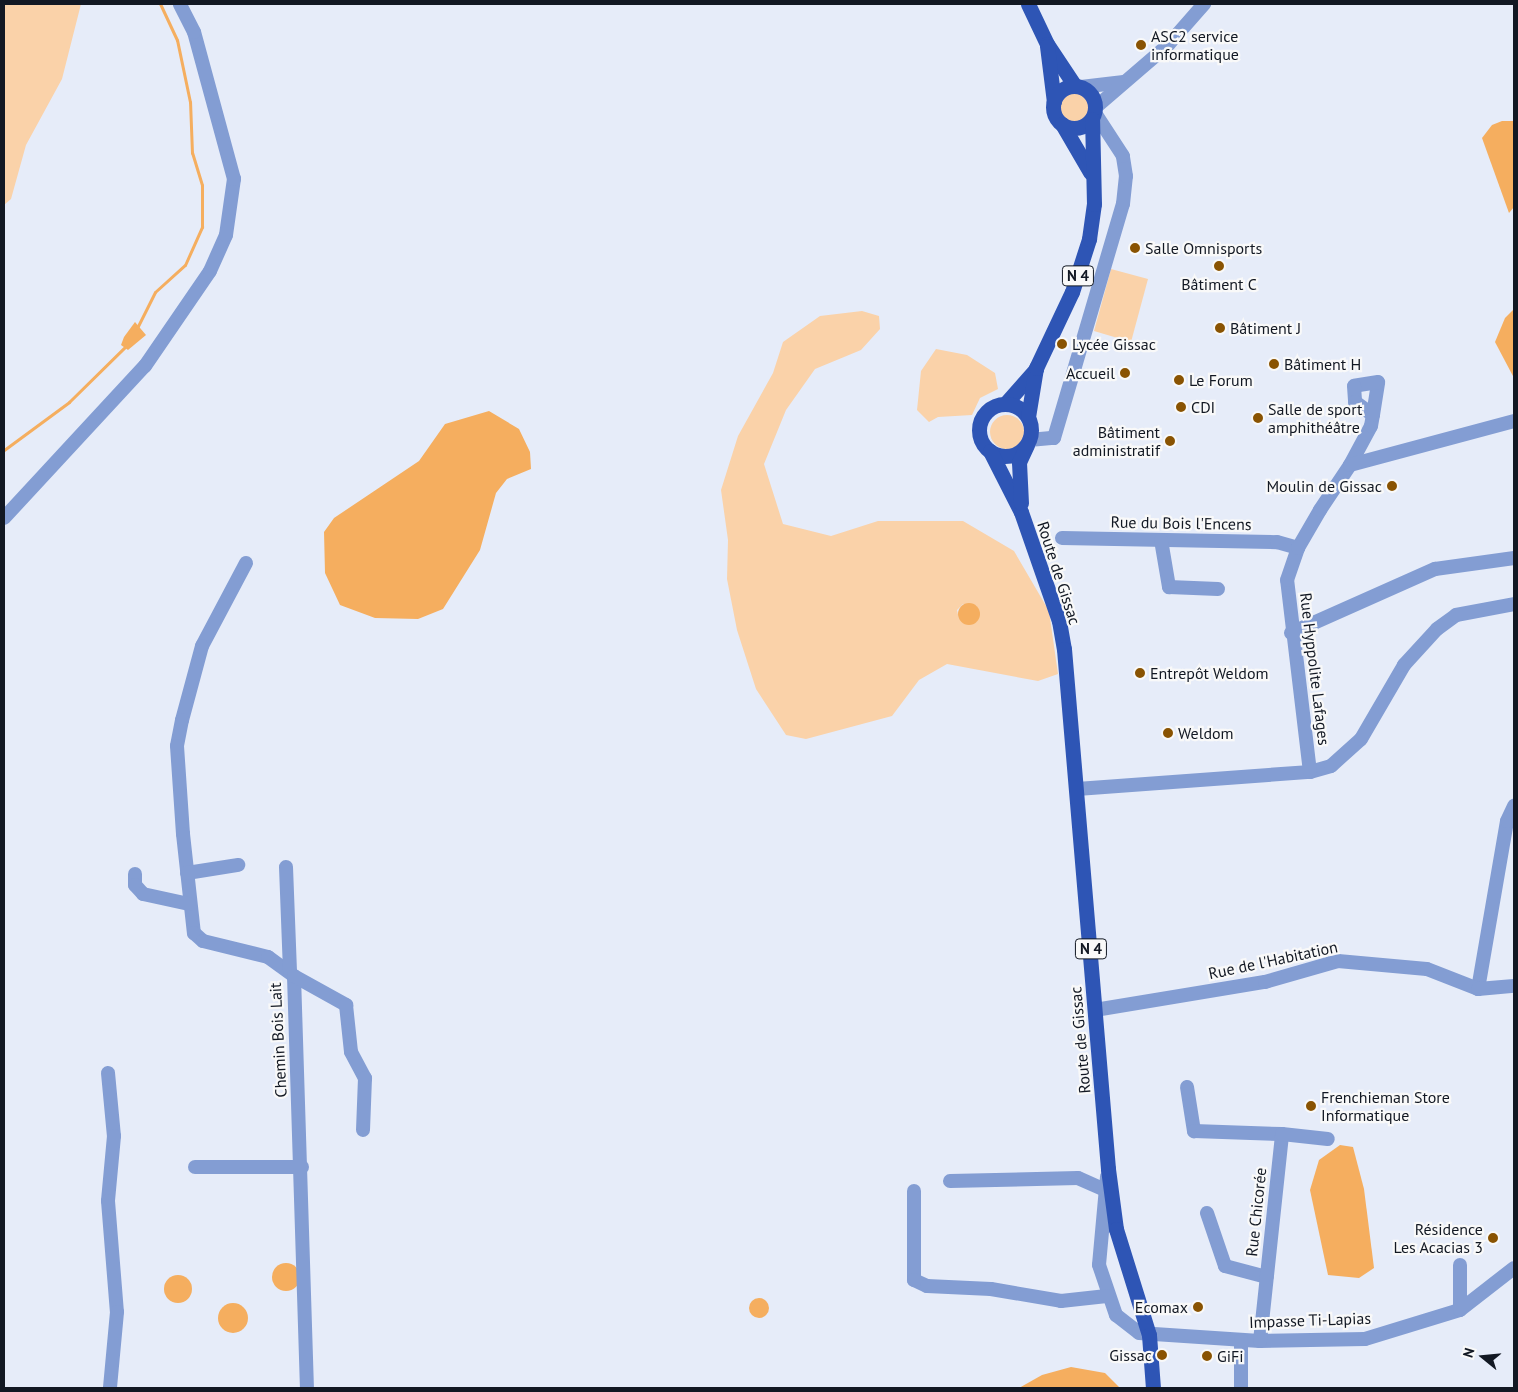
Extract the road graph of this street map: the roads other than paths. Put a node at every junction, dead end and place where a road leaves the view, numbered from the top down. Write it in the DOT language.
graph roads {
  1 [pos="180,4"];
  2 [pos="1028,4"];
  3 [pos="1197,7"];
  4 [pos="1047,44"];
  5 [pos="1124,82"];
  6 [pos="1078,86"];
  7 [pos="1054,102"];
  8 [pos="1094,113"];
  9 [pos="1062,124"];
  10 [pos="1093,178"];
  11 [pos="1036,368"];
  12 [pos="1005,404"];
  13 [pos="1373,415"];
  14 [pos="1028,417"];
  15 [pos="1514,421"];
  16 [pos="1028,442"];
  17 [pos="990,451"];
  18 [pos="1350,465"];
  19 [pos="1021,512"];
  20 [pos="4,518"];
  21 [pos="1062,538"];
  22 [pos="1161,540"];
  23 [pos="1298,548"];
  24 [pos="1514,558"];
  25 [pos="246,563"];
  26 [pos="1218,589"];
  27 [pos="1514,604"];
  28 [pos="1291,633"];
  29 [pos="1310,772"];
  30 [pos="1077,789"];
  31 [pos="1514,806"];
  32 [pos="1511,822"];
  33 [pos="238,866"];
  34 [pos="286,867"];
  35 [pos="187,873"];
  36 [pos="135,874"];
  37 [pos="190,904"];
  38 [pos="292,973"];
  39 [pos="1514,986"];
  40 [pos="1478,989"];
  41 [pos="1095,1010"];
  42 [pos="108,1074"];
  43 [pos="1187,1087"];
  44 [pos="363,1130"];
  45 [pos="1282,1134"];
  46 [pos="1328,1139"];
  47 [pos="195,1167"];
  48 [pos="302,1168"];
  49 [pos="1108,1169"];
  50 [pos="950,1181"];
  51 [pos="1104,1190"];
  52 [pos="914,1191"];
  53 [pos="1207,1213"];
  54 [pos="1460,1266"];
  55 [pos="1514,1268"];
  56 [pos="1267,1277"];
  57 [pos="1107,1296"];
  58 [pos="1460,1310"];
  59 [pos="1149,1335"];
  60 [pos="1241,1340"];
  61 [pos="1260,1341"];
  62 [pos="110,1388"];
  63 [pos="307,1388"];
  64 [pos="1153,1388"];
  65 [pos="1241,1388"];
  1 -- 20 [label="street"];
  2 -- 4 [label="main road"];
  3 -- 5 [label="street"];
  4 -- 6 [label="main road"];
  4 -- 7 [label="main road"];
  5 -- 6 [label="street"];
  5 -- 8 [label="street"];
  6 -- 7 [label="main road"];
  6 -- 8 [label="main road"];
  7 -- 9 [label="main road"];
  8 -- 9 [label="main road"];
  8 -- 10 [label="main road, N 4"];
  8 -- 16 [label="street"];
  9 -- 10 [label="main road"];
  10 -- 11 [label="main road, N 4"];
  11 -- 12 [label="main road, N 4"];
  11 -- 14 [label="main road, N 4"];
  12 -- 14 [label="main road"];
  12 -- 17 [label="main road, N 4"];
  13 -- 18 [label="street, Rue Hyppolite Lafages"];
  14 -- 16 [label="main road, N 4"];
  15 -- 18 [label="street"];
  16 -- 17 [label="main road"];
  16 -- 19 [label="main road, Route de Gissac / N 4"];
  17 -- 19 [label="main road, Route de Gissac / N 4"];
  18 -- 23 [label="street, Rue Hyppolite Lafages"];
  19 -- 30 [label="main road, Route de Gissac / N 4"];
  21 -- 22 [label="street, Rue du Bois l'Encens"];
  22 -- 23 [label="street, Rue du Bois l'Encens"];
  22 -- 26 [label="street"];
  23 -- 28 [label="street, Rue Hyppolite Lafages"];
  24 -- 28 [label="street"];
  25 -- 35 [label="street, Chemin Bois Lait"];
  27 -- 29 [label="street"];
  28 -- 29 [label="street, Rue Hyppolite Lafages"];
  29 -- 30 [label="street"];
  30 -- 41 [label="main road, Route de Gissac / N 4"];
  31 -- 32 [label="street"];
  32 -- 40 [label="street"];
  33 -- 35 [label="street"];
  34 -- 38 [label="street"];
  35 -- 37 [label="street, Chemin Bois Lait"];
  36 -- 37 [label="street"];
  37 -- 38 [label="street, Chemin Bois Lait"];
  38 -- 44 [label="street"];
  38 -- 48 [label="street, Chemin Bois Lait"];
  39 -- 40 [label="street, Rue de l'Habitation"];
  40 -- 41 [label="street, Rue de l'Habitation"];
  41 -- 49 [label="main road, Route de Gissac / N 4"];
  42 -- 62 [label="street"];
  43 -- 45 [label="street"];
  45 -- 46 [label="street"];
  45 -- 56 [label="street, Rue Chicorée"];
  47 -- 48 [label="street"];
  48 -- 63 [label="street, Chemin Bois Lait"];
  49 -- 51 [label="street"];
  49 -- 59 [label="main road, Route de Gissac / N 4"];
  50 -- 51 [label="street"];
  51 -- 57 [label="street"];
  52 -- 57 [label="street"];
  53 -- 56 [label="street"];
  54 -- 58 [label="street"];
  55 -- 58 [label="street, Impasse Ti-Lapias"];
  56 -- 61 [label="street, Rue Chicorée"];
  57 -- 59 [label="street"];
  58 -- 61 [label="street, Impasse Ti-Lapias"];
  59 -- 60 [label="street, Impasse Ti-Lapias"];
  59 -- 64 [label="main road, Route de Gissac / N 4"];
  60 -- 61 [label="street, Impasse Ti-Lapias"];
  60 -- 65 [label="street"];
}
